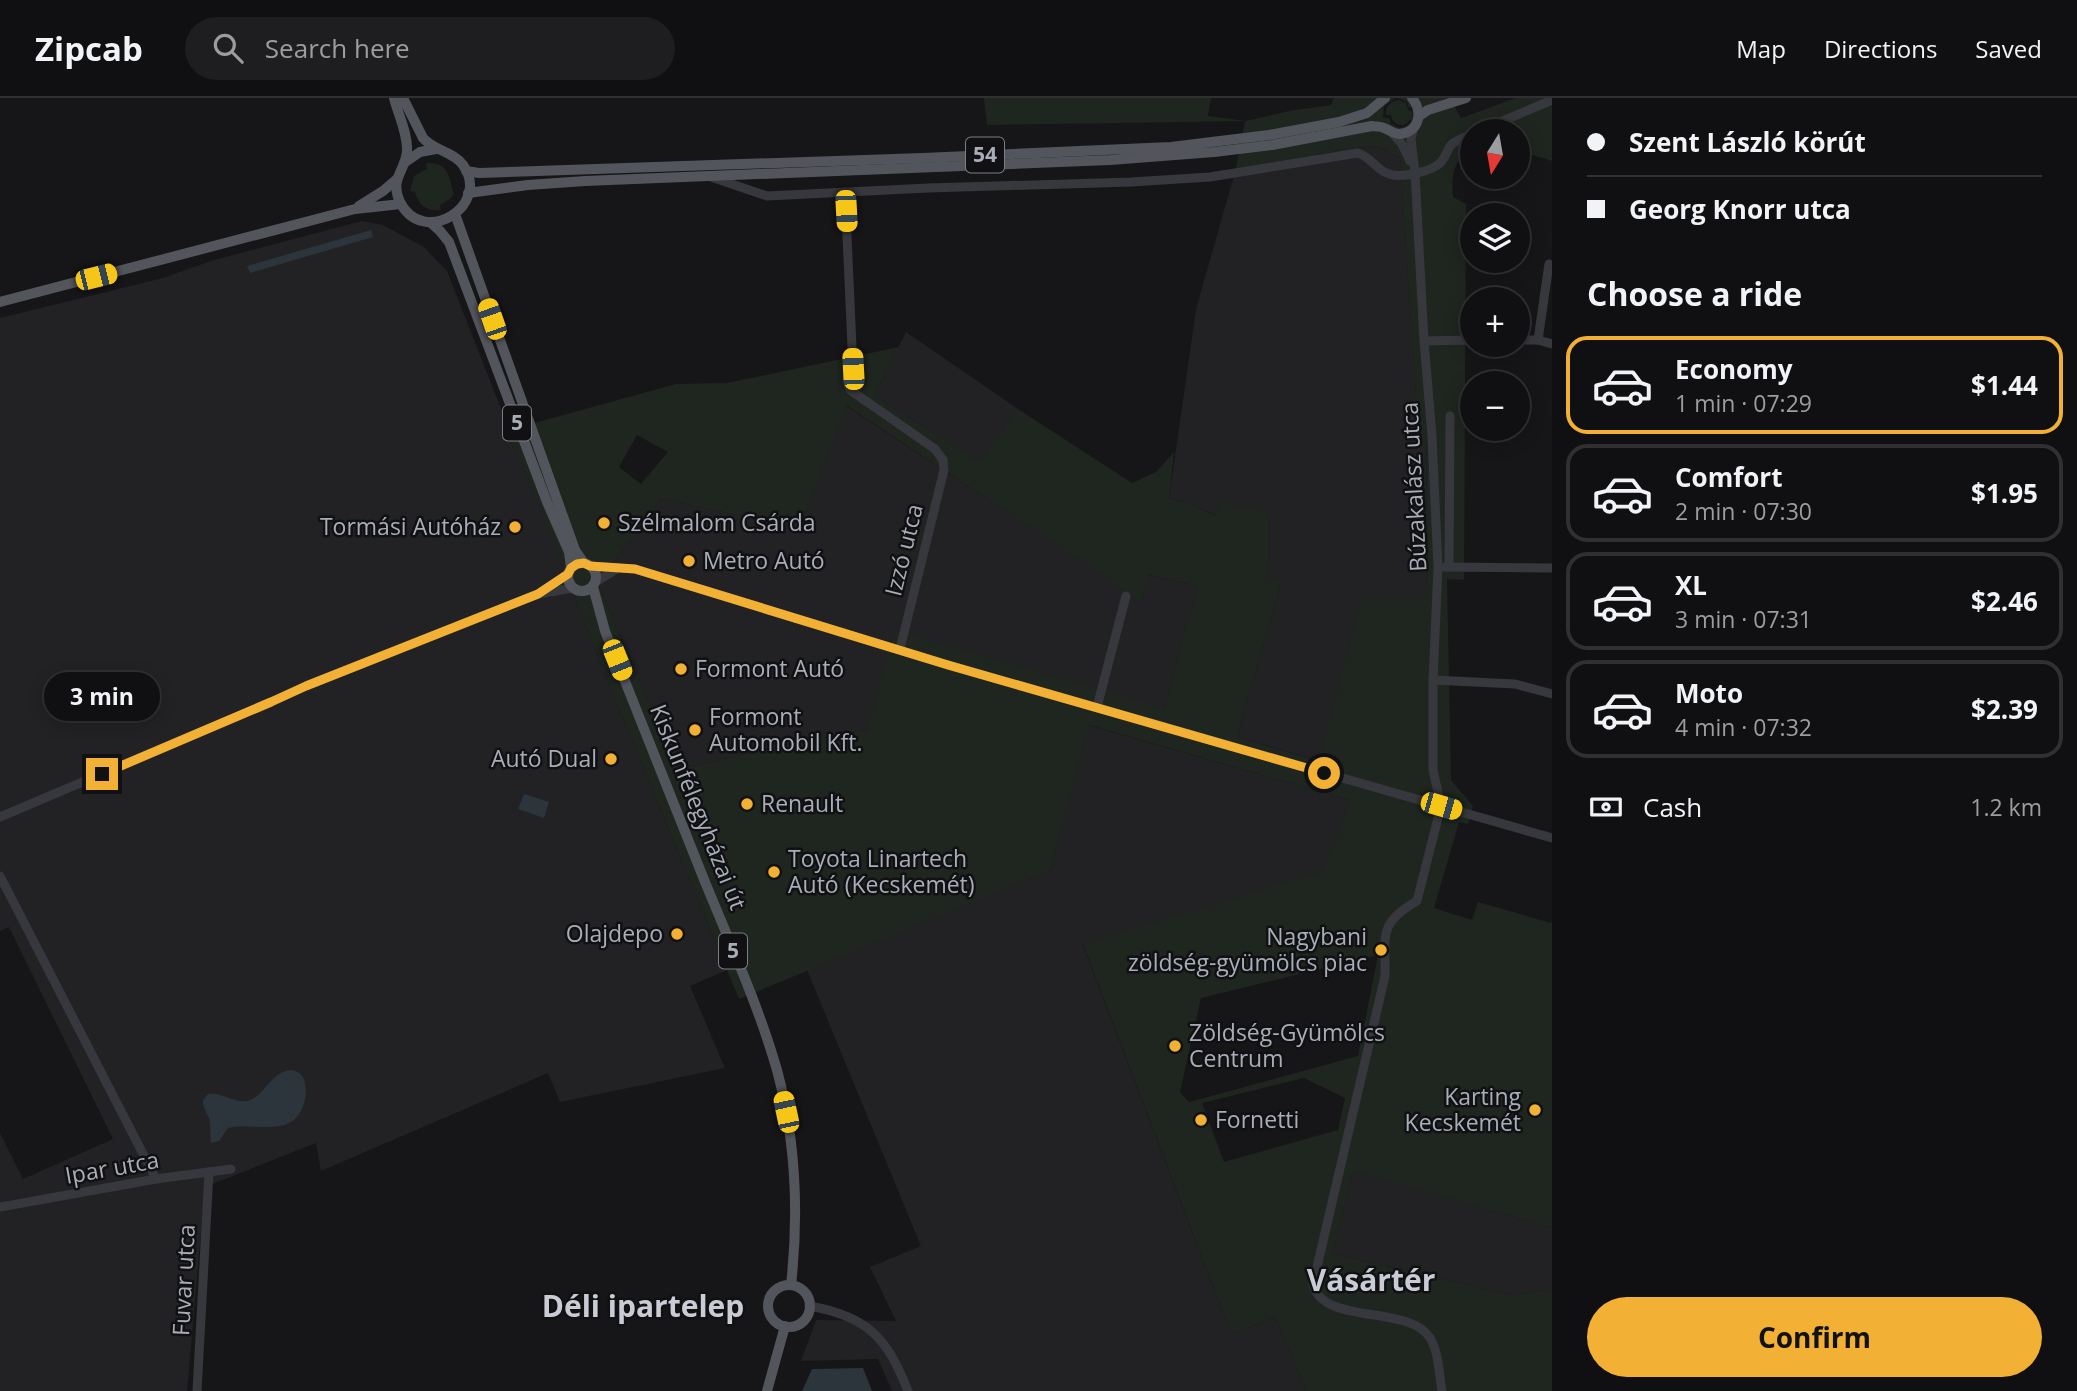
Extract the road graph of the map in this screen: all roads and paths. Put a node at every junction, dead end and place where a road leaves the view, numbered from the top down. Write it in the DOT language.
graph roads {
  1 [pos="394,98"];
  2 [pos="403,98"];
  3 [pos="1413,98"];
  4 [pos="1424,98"];
  5 [pos="1466,98"];
  6 [pos="1552,100"];
  7 [pos="1382,101"];
  8 [pos="1507,119"];
  9 [pos="1416,122"];
  10 [pos="1388,130"];
  11 [pos="1460,140"];
  12 [pos="439,150"];
  13 [pos="404,163"];
  14 [pos="1414,169"];
  15 [pos="466,171"];
  16 [pos="706,175"];
  17 [pos="397,179"];
  18 [pos="845,192"];
  19 [pos="468,193"];
  20 [pos="401,204"];
  21 [pos="355,209"];
  22 [pos="455,214"];
  23 [pos="430,222"];
  24 [pos="1549,264"];
  25 [pos="0,302"];
  26 [pos="1460,340"];
  27 [pos="1530,340"];
  28 [pos="1538,340"];
  29 [pos="1424,341"];
  30 [pos="1552,344"];
  31 [pos="1450,416"];
  32 [pos="587,564"];
  33 [pos="620,567"];
  34 [pos="1438,567"];
  35 [pos="1449,567"];
  36 [pos="1552,568"];
  37 [pos="570,571"];
  38 [pos="594,584"];
  39 [pos="577,590"];
  40 [pos="538,594"];
  41 [pos="1126,596"];
  42 [pos="605,631"];
  43 [pos="900,649"];
  44 [pos="1433,680"];
  45 [pos="1552,694"];
  46 [pos="1097,707"];
  47 [pos="1441,806"];
  48 [pos="0,817"];
  49 [pos="1552,838"];
  50 [pos="0,876"];
  51 [pos="231,1169"];
  52 [pos="209,1172"];
  53 [pos="156,1179"];
  54 [pos="0,1208"];
  55 [pos="791,1285"];
  56 [pos="809,1306"];
  57 [pos="785,1326"];
  58 [pos="197,1391"];
  59 [pos="767,1391"];
  60 [pos="908,1391"];
  61 [pos="1442,1391"];
  1 -- 13 [label="main road"];
  2 -- 12 [label="main road"];
  3 -- 4 [label="main road"];
  3 -- 9 [label="main road"];
  5 -- 9 [label="main road, 54"];
  6 -- 8 [label="street"];
  7 -- 10 [label="main road, 54"];
  7 -- 15 [label="main road, 54"];
  9 -- 10 [label="main road, 54"];
  9 -- 14 [label="street, Búzakalász utca"];
  10 -- 14 [label="street, Búzakalász utca"];
  10 -- 16 [label="main road, 54"];
  11 -- 14 [label="street"];
  12 -- 13 [label="main road"];
  12 -- 15 [label="main road"];
  13 -- 17 [label="main road"];
  14 -- 18 [label="street"];
  14 -- 29 [label="street, Búzakalász utca"];
  15 -- 19 [label="main road"];
  16 -- 18 [label="street"];
  16 -- 19 [label="main road, 54"];
  17 -- 20 [label="main road"];
  17 -- 21 [label="main road"];
  18 -- 43 [label="street, Izzó utca"];
  19 -- 22 [label="main road"];
  20 -- 21 [label="main road"];
  20 -- 23 [label="main road, 5"];
  21 -- 25 [label="main road"];
  22 -- 23 [label="main road"];
  22 -- 32 [label="main road, 5"];
  23 -- 37 [label="main road, 5"];
  24 -- 28 [label="street"];
  26 -- 29 [label="street"];
  27 -- 28 [label="street"];
  28 -- 30 [label="street"];
  29 -- 34 [label="street, Búzakalász utca"];
  31 -- 35 [label="street, Búzakalász utca"];
  32 -- 33 [label="street"];
  32 -- 37 [label="main road"];
  32 -- 38 [label="main road, 5"];
  33 -- 38 [label="street"];
  33 -- 43 [label="street"];
  34 -- 35 [label="street"];
  34 -- 44 [label="street, Búzakalász utca"];
  35 -- 36 [label="street"];
  37 -- 39 [label="main road, 5"];
  37 -- 40 [label="street"];
  38 -- 39 [label="main road"];
  38 -- 42 [label="main road, Kiskunfélegyházai út / 5"];
  39 -- 40 [label="street"];
  39 -- 42 [label="main road, Kiskunfélegyházai út / 5"];
  40 -- 48 [label="street"];
  41 -- 46 [label="street"];
  42 -- 55 [label="main road, Kiskunfélegyházai út / 5"];
  43 -- 46 [label="street"];
  44 -- 45 [label="street"];
  44 -- 47 [label="street, Búzakalász utca"];
  46 -- 47 [label="street"];
  47 -- 49 [label="street"];
  47 -- 61 [label="street"];
  50 -- 53 [label="street"];
  51 -- 52 [label="street, Ipar utca"];
  52 -- 53 [label="street, Ipar utca"];
  52 -- 58 [label="street, Fuvar utca"];
  53 -- 54 [label="street, Ipar utca"];
  55 -- 56 [label="main road"];
  55 -- 57 [label="main road"];
  56 -- 57 [label="main road"];
  56 -- 60 [label="street"];
  57 -- 59 [label="main road"];
}
